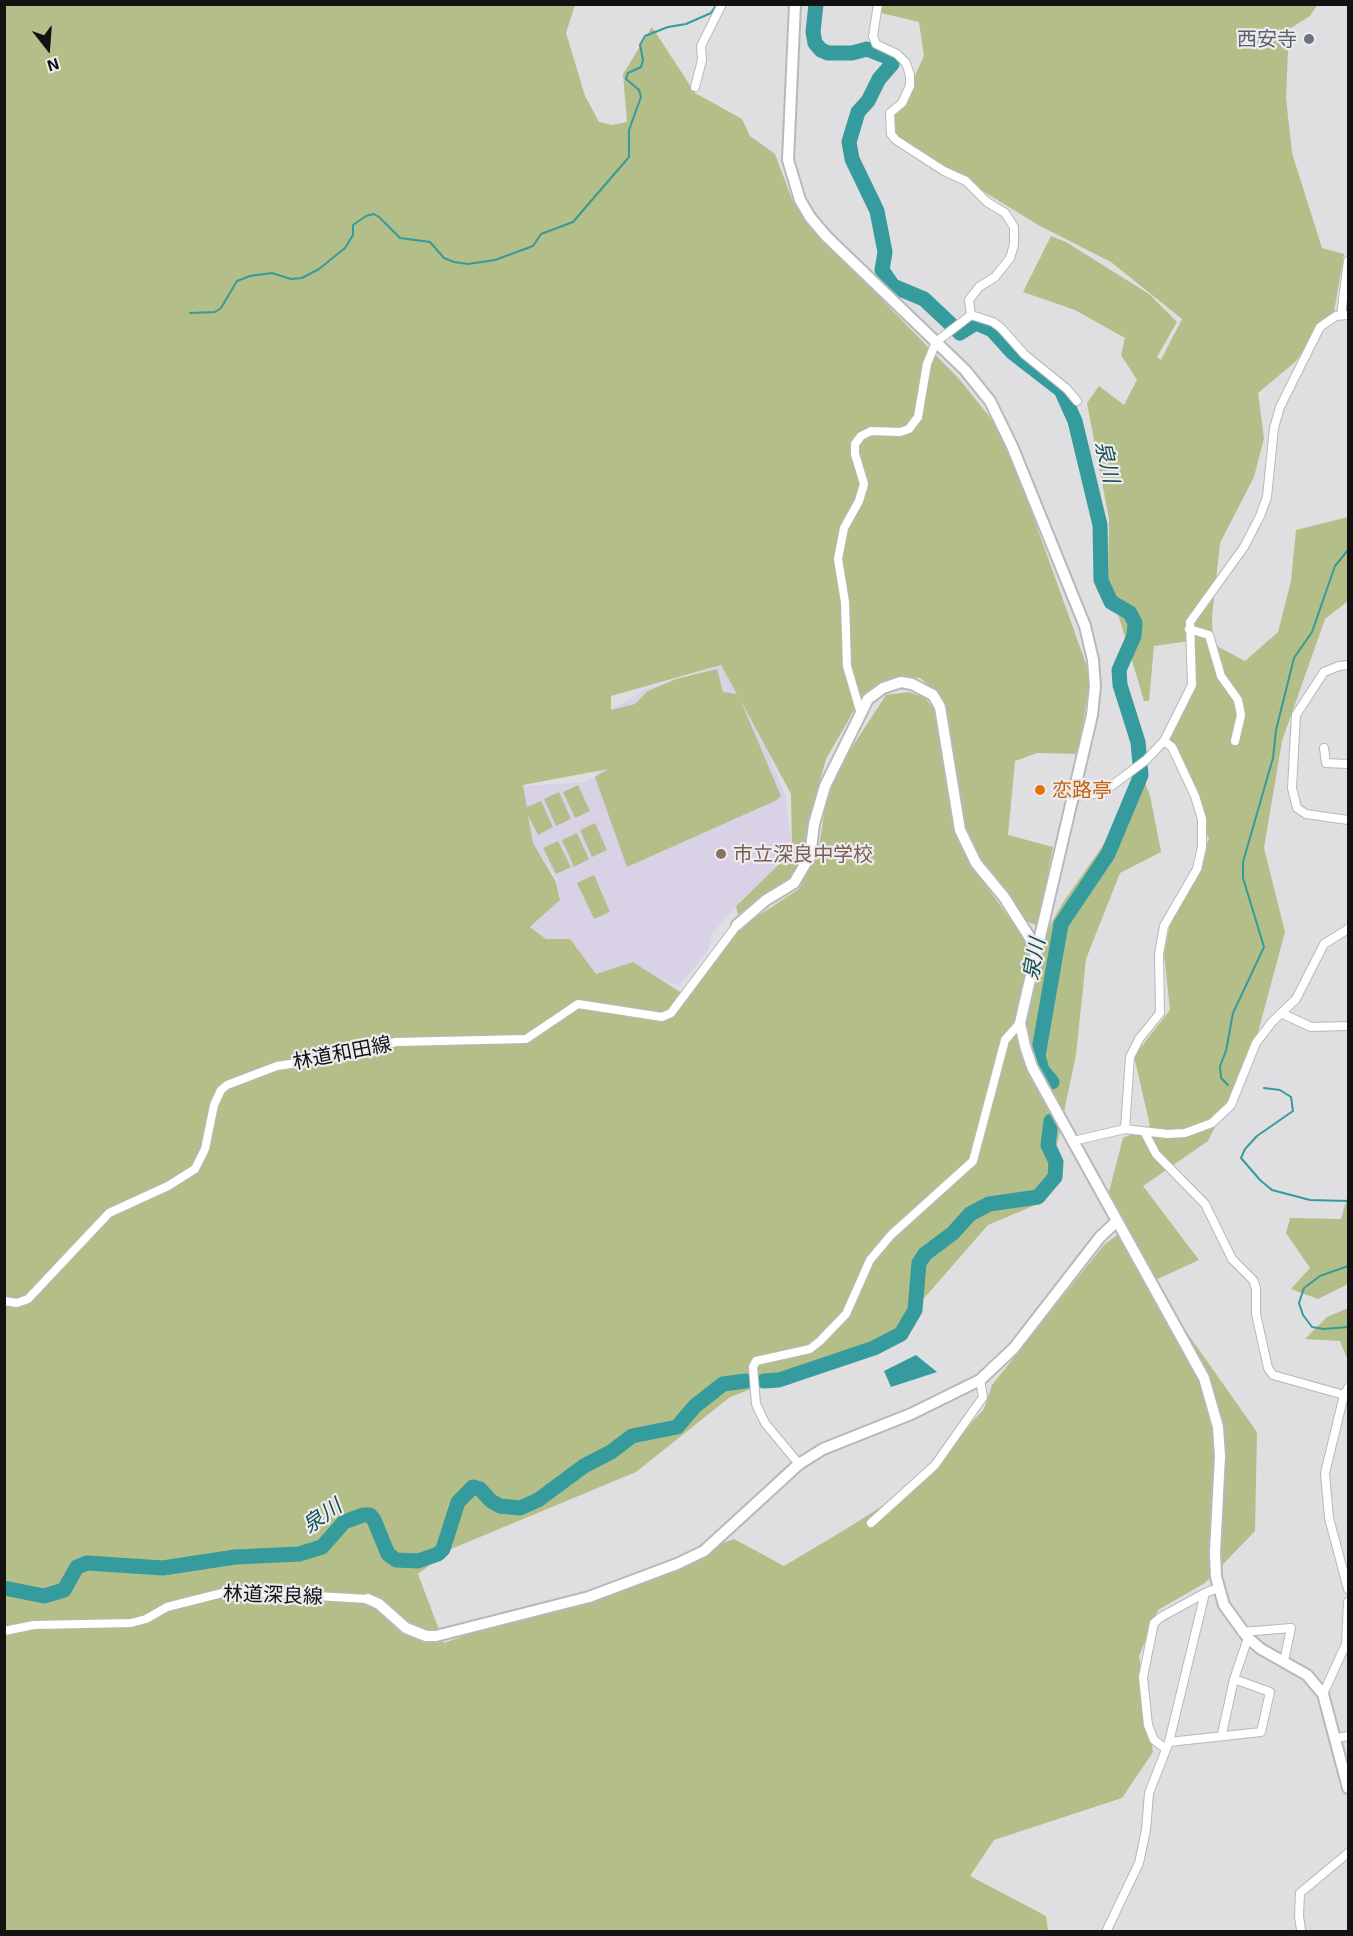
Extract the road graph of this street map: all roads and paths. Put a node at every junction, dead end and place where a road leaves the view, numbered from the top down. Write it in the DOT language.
graph roads {
  1 [pos="722,4"];
  2 [pos="795,4"];
  3 [pos="878,4"];
  4 [pos="695,87"];
  5 [pos="1348,261"];
  6 [pos="971,315"];
  7 [pos="1345,315"];
  8 [pos="936,342"];
  9 [pos="1077,401"];
  10 [pos="1189,629"];
  11 [pos="1348,665"];
  12 [pos="861,714"];
  13 [pos="1164,741"];
  14 [pos="1235,741"];
  15 [pos="1324,748"];
  16 [pos="1348,764"];
  17 [pos="1074,796"];
  18 [pos="1348,820"];
  19 [pos="737,925"];
  20 [pos="1348,929"];
  21 [pos="1037,949"];
  22 [pos="1283,1014"];
  23 [pos="1020,1023"];
  24 [pos="1348,1026"];
  25 [pos="1125,1129"];
  26 [pos="1145,1133"];
  27 [pos="1073,1141"];
  28 [pos="1117,1221"];
  29 [pos="4,1301"];
  30 [pos="980,1380"];
  31 [pos="1346,1392"];
  32 [pos="799,1464"];
  33 [pos="871,1523"];
  34 [pos="1218,1587"];
  35 [pos="1348,1589"];
  36 [pos="1205,1593"];
  37 [pos="368,1599"];
  38 [pos="1348,1602"];
  39 [pos="4,1631"];
  40 [pos="1245,1635"];
  41 [pos="1284,1661"];
  42 [pos="1234,1679"];
  43 [pos="1323,1694"];
  44 [pos="1222,1734"];
  45 [pos="1348,1736"];
  46 [pos="1336,1738"];
  47 [pos="1167,1745"];
  48 [pos="1348,1788"];
  49 [pos="1348,1853"];
  50 [pos="1110,1931"];
  51 [pos="1300,1931"];
  1 -- 4 [label="street"];
  2 -- 8 [label="street"];
  3 -- 6 [label="street"];
  5 -- 7 [label="street"];
  6 -- 8 [label="street"];
  6 -- 9 [label="street"];
  7 -- 10 [label="street"];
  8 -- 12 [label="street"];
  8 -- 17 [label="street"];
  10 -- 13 [label="street"];
  10 -- 14 [label="street"];
  11 -- 18 [label="street"];
  12 -- 19 [label="street"];
  12 -- 21 [label="street"];
  13 -- 17 [label="street"];
  13 -- 25 [label="street"];
  15 -- 16 [label="street"];
  17 -- 21 [label="street"];
  19 -- 29 [label="street, 林道和田線"];
  20 -- 22 [label="street"];
  21 -- 23 [label="street"];
  22 -- 24 [label="street"];
  22 -- 26 [label="street"];
  23 -- 27 [label="street"];
  23 -- 32 [label="street"];
  25 -- 26 [label="street"];
  25 -- 27 [label="street"];
  26 -- 31 [label="street"];
  27 -- 28 [label="street"];
  28 -- 30 [label="street"];
  28 -- 34 [label="street"];
  30 -- 32 [label="street"];
  30 -- 33 [label="street"];
  31 -- 35 [label="street"];
  32 -- 37 [label="street"];
  34 -- 36 [label="street"];
  34 -- 40 [label="street"];
  36 -- 47 [label="street"];
  36 -- 47 [label="street"];
  37 -- 39 [label="street, 林道深良線"];
  38 -- 43 [label="street"];
  40 -- 41 [label="street"];
  40 -- 41 [label="street"];
  40 -- 42 [label="street"];
  41 -- 43 [label="street"];
  42 -- 44 [label="street"];
  42 -- 44 [label="street"];
  43 -- 46 [label="street"];
  44 -- 47 [label="street"];
  45 -- 46 [label="street"];
  46 -- 48 [label="street"];
  47 -- 50 [label="street"];
  49 -- 51 [label="street"];
}
